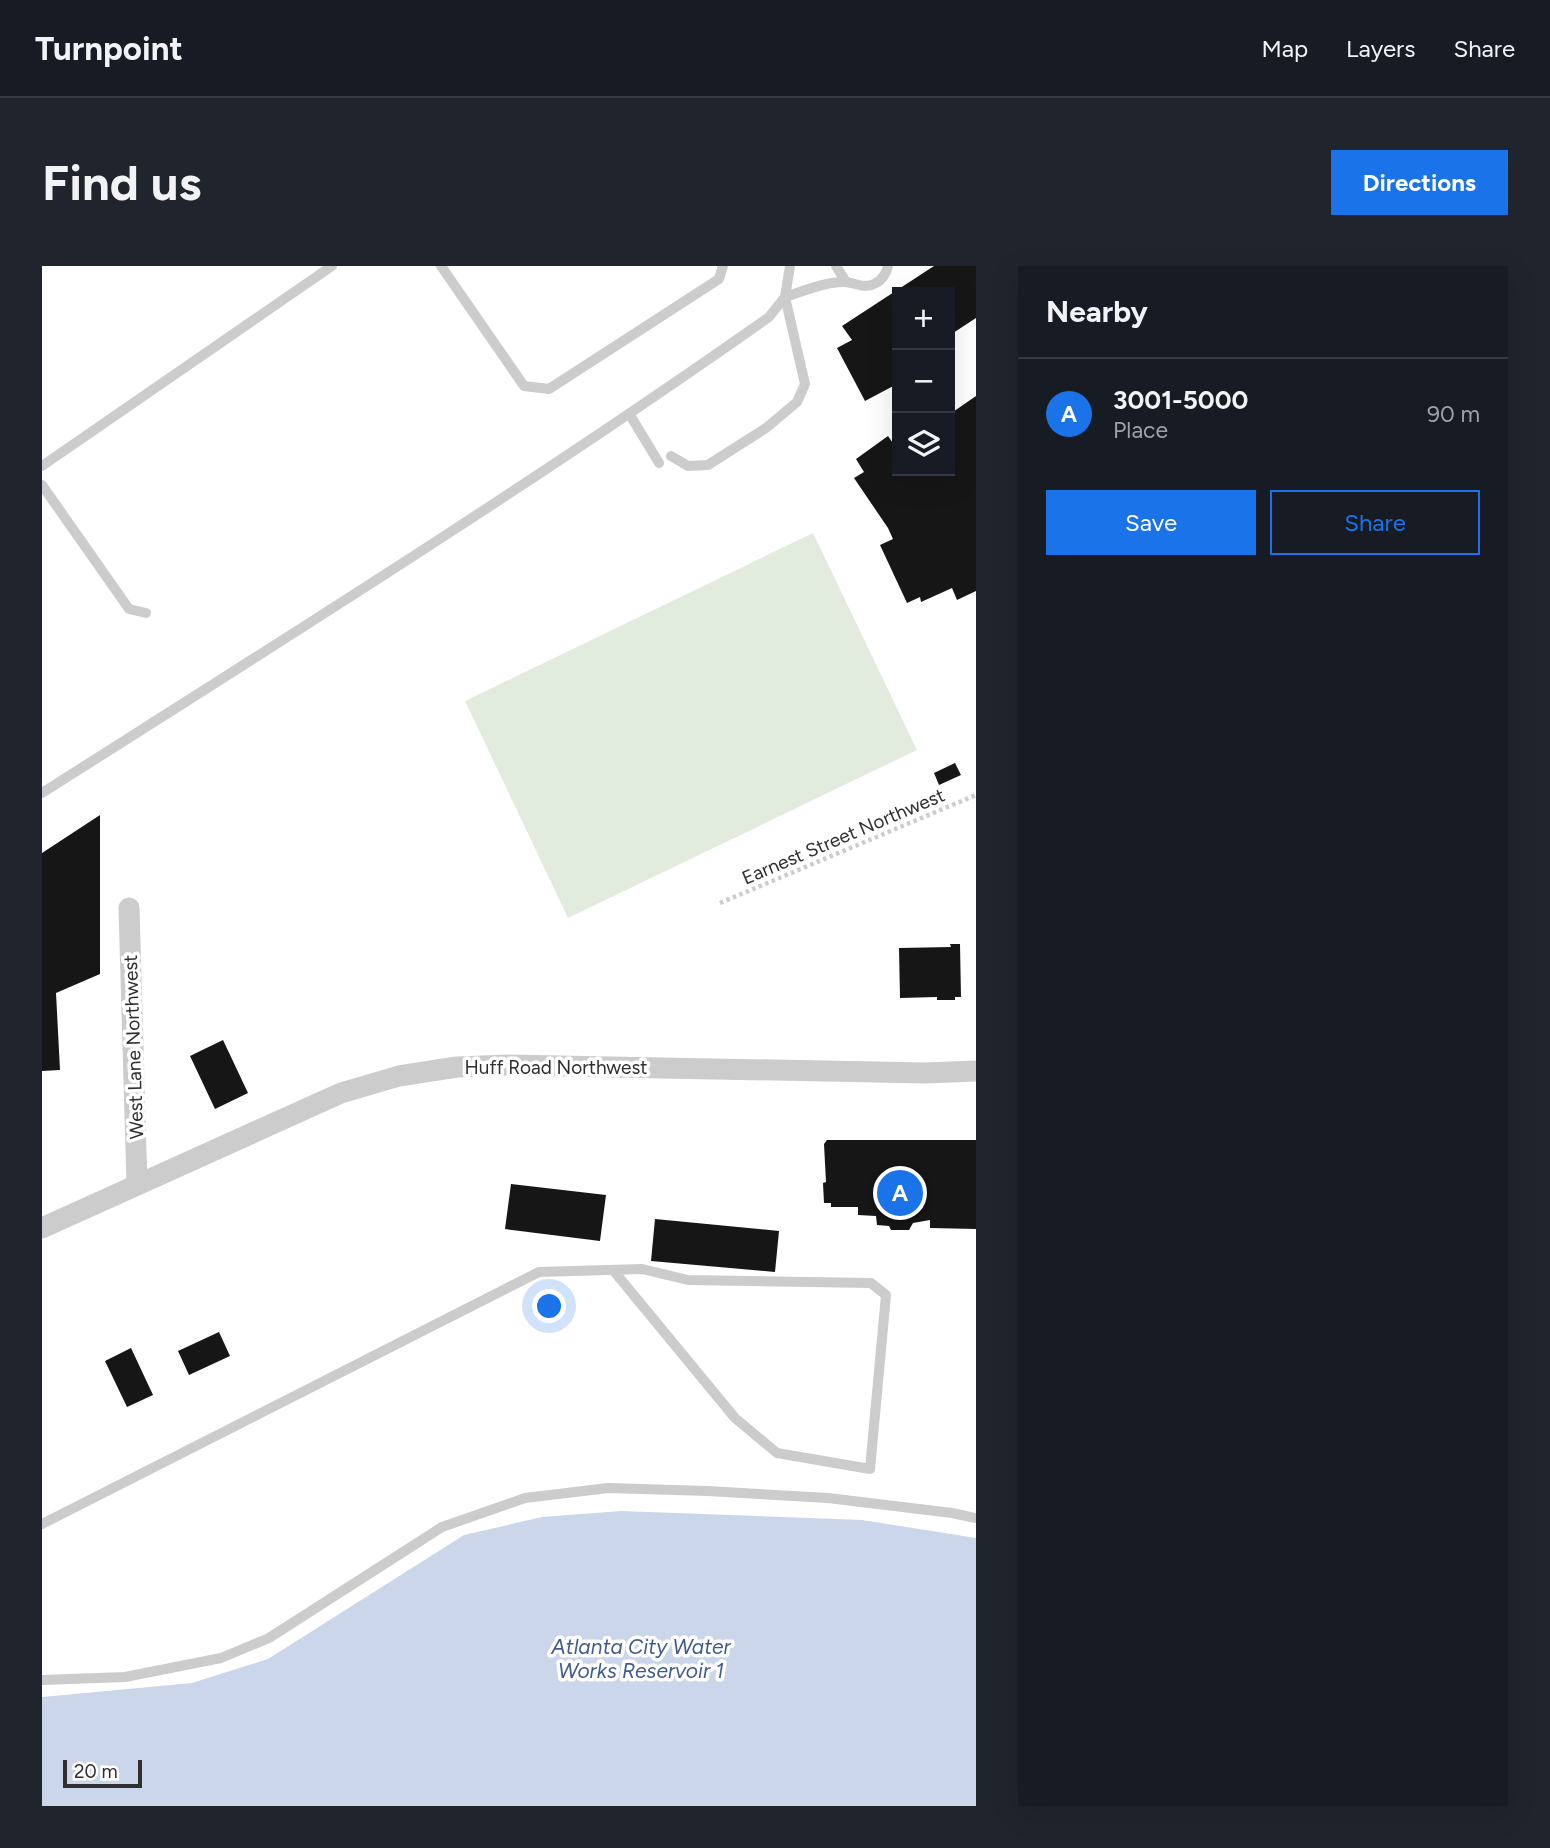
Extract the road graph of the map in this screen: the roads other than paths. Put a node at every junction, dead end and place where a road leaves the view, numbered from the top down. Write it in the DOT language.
graph roads {
  1 [pos="332,266"];
  2 [pos="441,266"];
  3 [pos="723,266"];
  4 [pos="790,266"];
  5 [pos="836,266"];
  6 [pos="888,266"];
  7 [pos="846,282"];
  8 [pos="785,297"];
  9 [pos="630,415"];
  10 [pos="671,456"];
  11 [pos="659,463"];
  12 [pos="42,466"];
  13 [pos="42,485"];
  14 [pos="146,612"];
  15 [pos="42,793"];
  16 [pos="129,908"];
  17 [pos="976,1071"];
  18 [pos="137,1185"];
  19 [pos="42,1228"];
  20 [pos="612,1270"];
  21 [pos="976,1518"];
  22 [pos="42,1524"];
  23 [pos="42,1680"];
  1 -- 12 [label="lane"];
  2 -- 3 [label="lane"];
  4 -- 8 [label="lane"];
  5 -- 7 [label="lane"];
  6 -- 7 [label="lane"];
  7 -- 8 [label="lane"];
  8 -- 9 [label="lane"];
  8 -- 10 [label="lane"];
  9 -- 11 [label="lane"];
  9 -- 15 [label="lane"];
  13 -- 14 [label="lane"];
  16 -- 18 [label="street, West Lane Northwest"];
  17 -- 18 [label="street, Huff Road Northwest"];
  18 -- 19 [label="street, Huff Road Northwest"];
  20 -- 20 [label="lane"];
  20 -- 22 [label="lane"];
  21 -- 23 [label="lane"];
}
